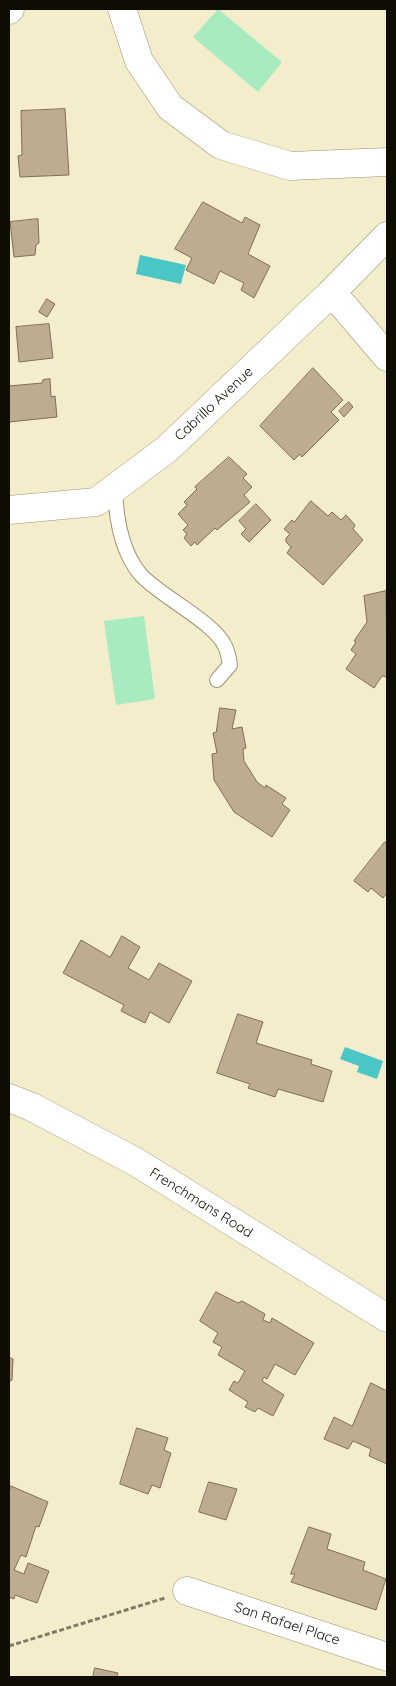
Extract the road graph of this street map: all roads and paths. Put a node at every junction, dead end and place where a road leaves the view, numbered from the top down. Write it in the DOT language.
graph roads {
  1 [pos="122,9"];
  2 [pos="387,162"];
  3 [pos="387,236"];
  4 [pos="329,295"];
  5 [pos="387,357"];
  6 [pos="114,489"];
  7 [pos="9,510"];
  8 [pos="217,680"];
  9 [pos="9,1098"];
  10 [pos="387,1318"];
  11 [pos="187,1591"];
  12 [pos="9,1646"];
  13 [pos="387,1657"];
  1 -- 2 [label="street"];
  3 -- 4 [label="street, Cabrillo Avenue"];
  4 -- 5 [label="street"];
  4 -- 6 [label="street, Cabrillo Avenue"];
  6 -- 7 [label="street, Cabrillo Avenue"];
  6 -- 8 [label="lane"];
  9 -- 10 [label="street, Frenchmans Road"];
  11 -- 12 [label="path"];
  11 -- 13 [label="street, San Rafael Place"];
}
